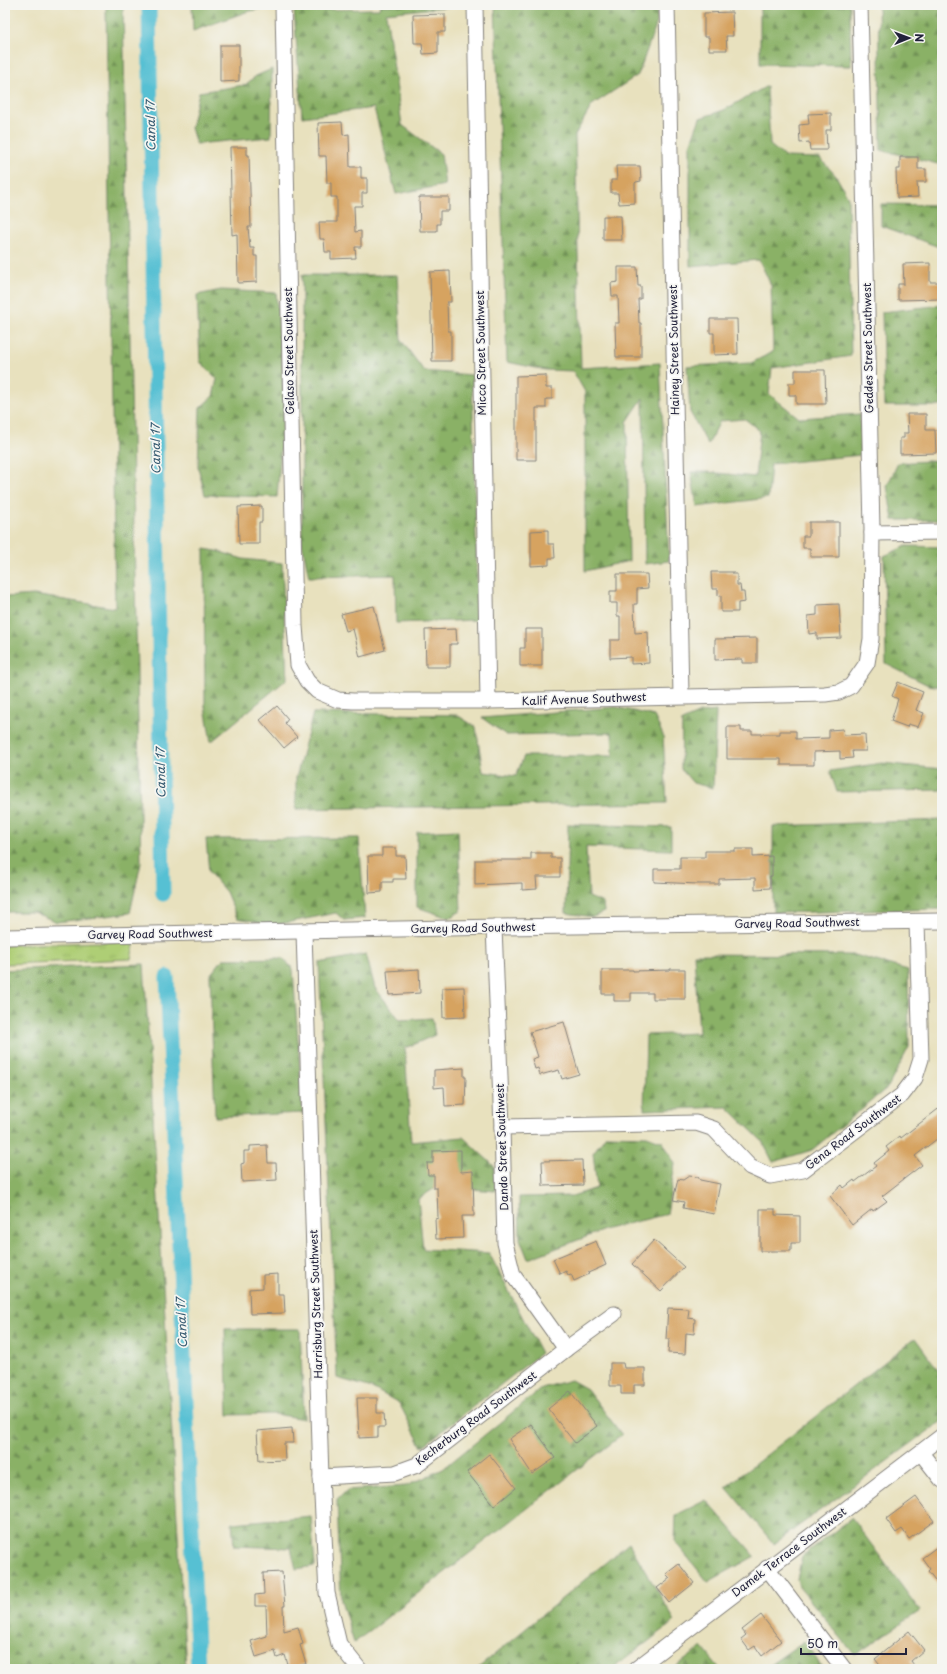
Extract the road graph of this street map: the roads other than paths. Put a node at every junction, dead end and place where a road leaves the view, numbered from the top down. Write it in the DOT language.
graph roads {
  1 [pos="283,5"];
  2 [pos="474,5"];
  3 [pos="667,5"];
  4 [pos="860,5"];
  5 [pos="942,532"];
  6 [pos="872,533"];
  7 [pos="851,686"];
  8 [pos="317,691"];
  9 [pos="681,696"];
  10 [pos="488,701"];
  11 [pos="917,922"];
  12 [pos="942,922"];
  13 [pos="494,927"];
  14 [pos="304,932"];
  15 [pos="5,937"];
  16 [pos="502,1127"];
  17 [pos="614,1314"];
  18 [pos="566,1349"];
  19 [pos="942,1436"];
  20 [pos="921,1452"];
  21 [pos="321,1477"];
  22 [pos="942,1480"];
  23 [pos="767,1568"];
  24 [pos="358,1669"];
  25 [pos="636,1669"];
  26 [pos="844,1669"];
  1 -- 8 [label="street, Gelaso Street Southwest"];
  2 -- 10 [label="street, Micco Street Southwest"];
  3 -- 9 [label="street, Hainey Street Southwest"];
  4 -- 6 [label="street, Geddes Street Southwest"];
  5 -- 6 [label="street"];
  6 -- 7 [label="street, Geddes Street Southwest"];
  7 -- 9 [label="street, Kalif Avenue Southwest"];
  8 -- 10 [label="street, Kalif Avenue Southwest"];
  9 -- 10 [label="street, Kalif Avenue Southwest"];
  11 -- 12 [label="street, Garvey Road Southwest"];
  11 -- 13 [label="street, Garvey Road Southwest"];
  11 -- 16 [label="street, Gena Road Southwest"];
  13 -- 14 [label="street, Garvey Road Southwest"];
  13 -- 16 [label="street, Dando Street Southwest"];
  14 -- 15 [label="street, Garvey Road Southwest"];
  14 -- 21 [label="street, Harrisburg Street Southwest"];
  16 -- 18 [label="street, Dando Street Southwest"];
  17 -- 18 [label="street, Kecherburg Road Southwest"];
  18 -- 21 [label="street, Kecherburg Road Southwest"];
  19 -- 20 [label="street, Damek Terrace Southwest"];
  20 -- 22 [label="street"];
  20 -- 23 [label="street, Damek Terrace Southwest"];
  21 -- 24 [label="street, Harrisburg Street Southwest"];
  23 -- 25 [label="street, Damek Terrace Southwest"];
  23 -- 26 [label="street"];
}
